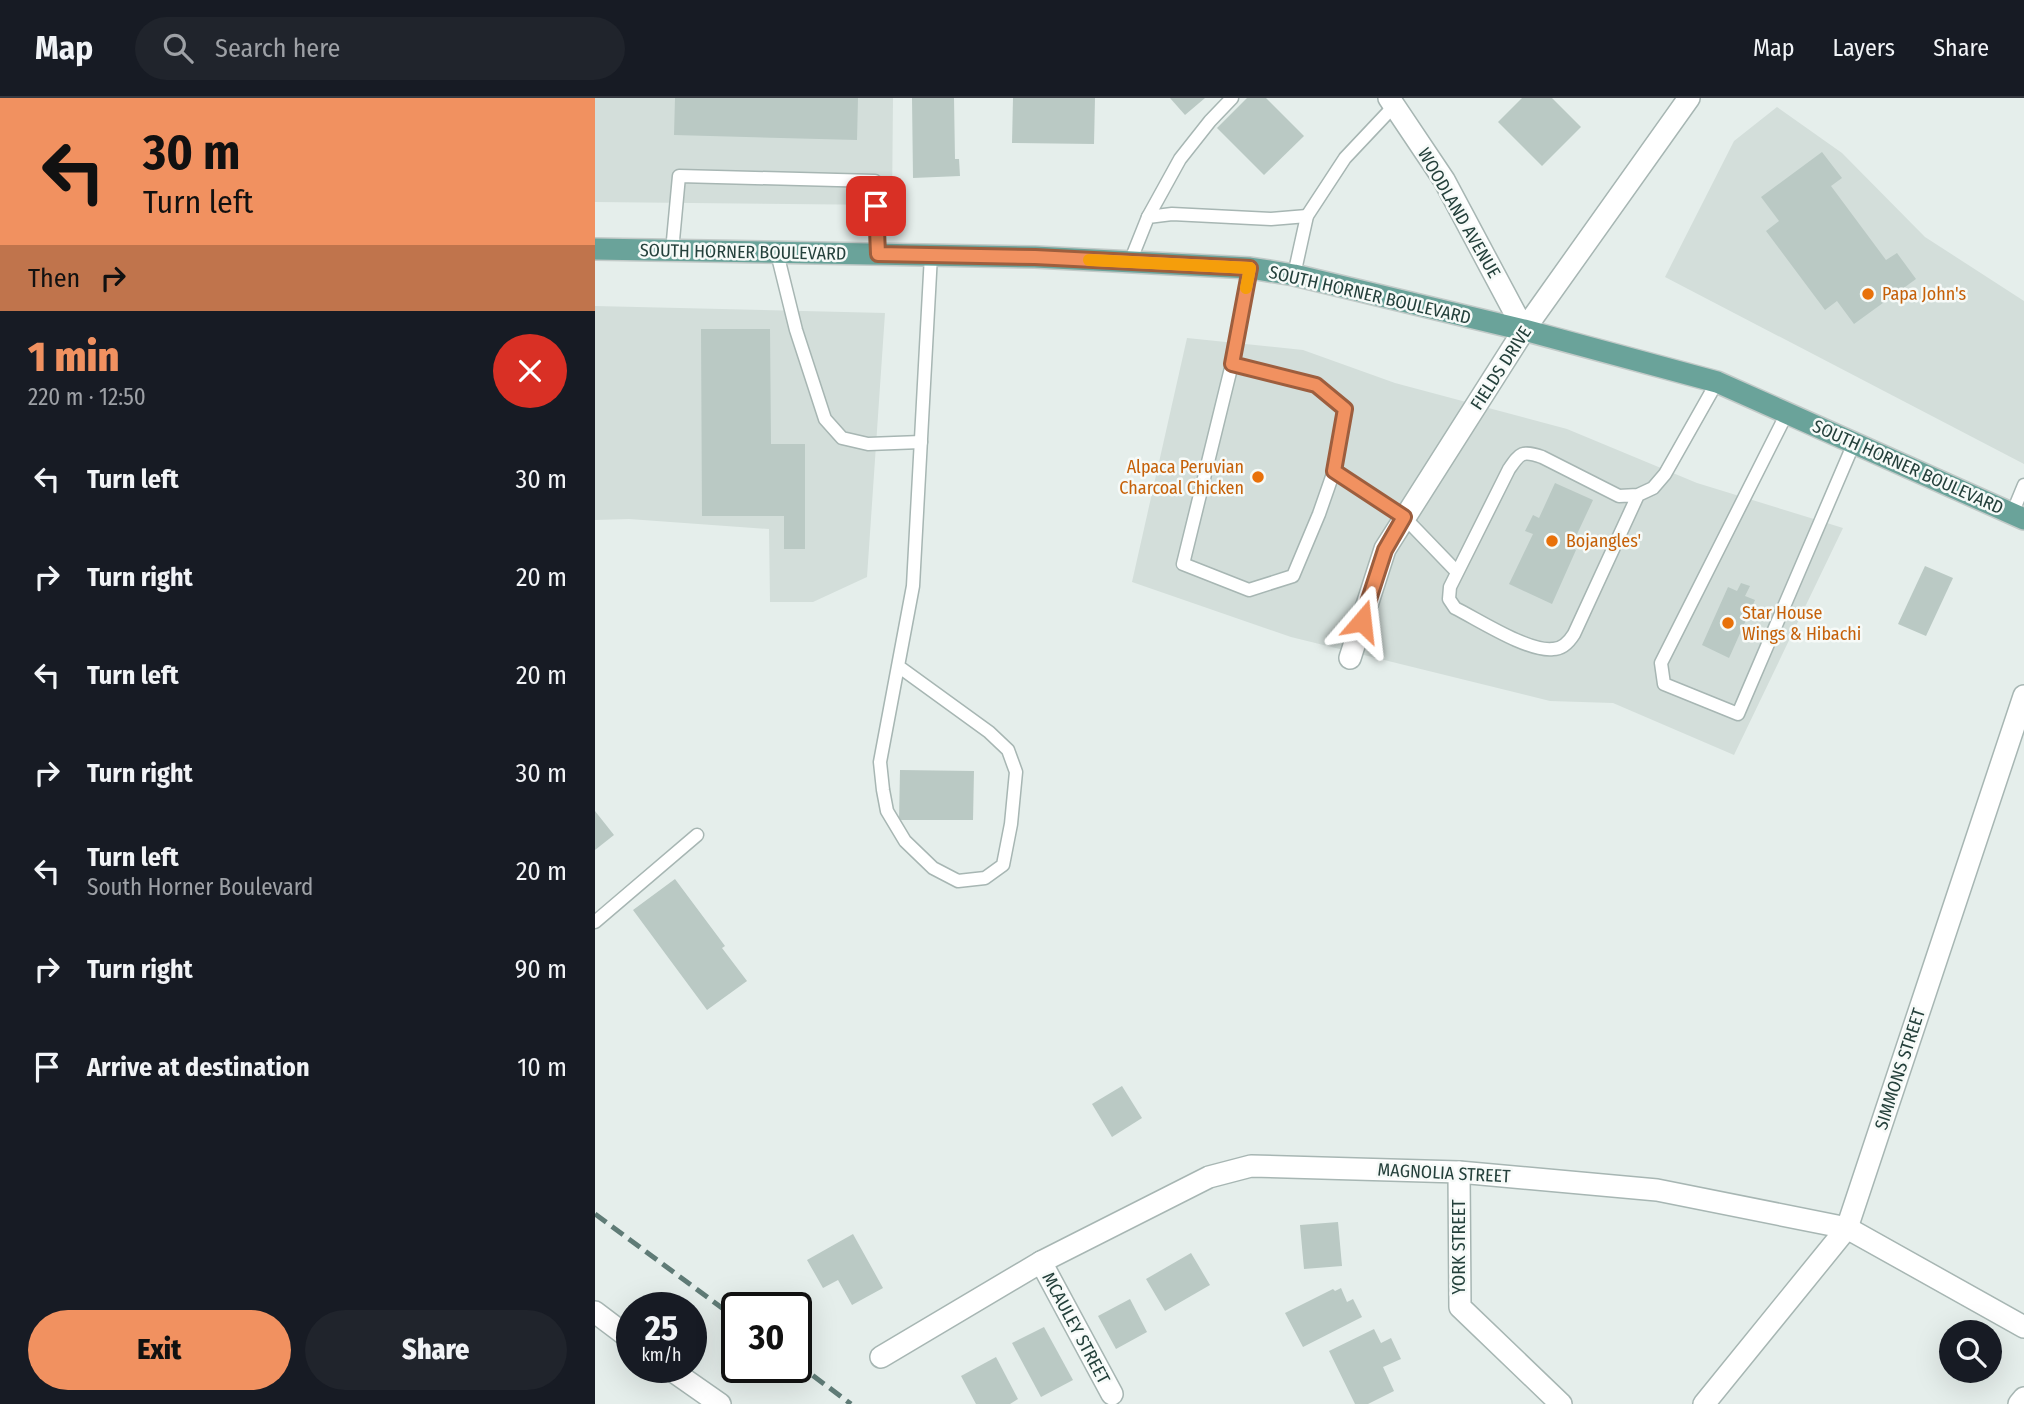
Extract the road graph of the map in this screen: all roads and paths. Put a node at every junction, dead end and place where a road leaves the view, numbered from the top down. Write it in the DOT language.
graph roads {
  1 [pos="1232,98"];
  2 [pos="1689,98"];
  3 [pos="1391,102"];
  4 [pos="1307,216"];
  5 [pos="1148,217"];
  6 [pos="595,249"];
  7 [pos="671,251"];
  8 [pos="776,253"];
  9 [pos="878,254"];
  10 [pos="931,255"];
  11 [pos="1130,262"];
  12 [pos="1250,268"];
  13 [pos="1294,275"];
  14 [pos="1524,330"];
  15 [pos="1232,364"];
  16 [pos="1717,382"];
  17 [pos="1787,414"];
  18 [pos="921,442"];
  19 [pos="1854,443"];
  20 [pos="1334,471"];
  21 [pos="2024,485"];
  22 [pos="1637,495"];
  23 [pos="2018,516"];
  24 [pos="1404,517"];
  25 [pos="1457,572"];
  26 [pos="1350,658"];
  27 [pos="898,666"];
  28 [pos="2024,696"];
  29 [pos="697,835"];
  30 [pos="595,922"];
  31 [pos="1459,1172"];
  32 [pos="1847,1228"];
  33 [pos="1041,1262"];
  34 [pos="595,1312"];
  35 [pos="2024,1327"];
  36 [pos="616,1328"];
  37 [pos="881,1357"];
  38 [pos="689,1383"];
  39 [pos="1112,1394"];
  40 [pos="2024,1398"];
  41 [pos="717,1403"];
  42 [pos="1561,1404"];
  43 [pos="1704,1404"];
  44 [pos="2019,1404"];
  1 -- 5 [label="lane"];
  2 -- 14 [label="street, FIELDS DRIVE"];
  3 -- 4 [label="lane"];
  3 -- 14 [label="street, WOODLAND AVENUE"];
  4 -- 5 [label="lane"];
  4 -- 13 [label="lane"];
  5 -- 11 [label="lane"];
  6 -- 7 [label="main road, SOUTH HORNER BOULEVARD"];
  7 -- 8 [label="main road, SOUTH HORNER BOULEVARD"];
  7 -- 9 [label="lane"];
  8 -- 9 [label="main road, SOUTH HORNER BOULEVARD"];
  8 -- 18 [label="lane"];
  9 -- 10 [label="main road, SOUTH HORNER BOULEVARD"];
  10 -- 11 [label="main road, SOUTH HORNER BOULEVARD"];
  10 -- 18 [label="lane"];
  11 -- 12 [label="main road, SOUTH HORNER BOULEVARD"];
  12 -- 13 [label="main road, SOUTH HORNER BOULEVARD"];
  12 -- 15 [label="lane"];
  13 -- 14 [label="main road, SOUTH HORNER BOULEVARD"];
  14 -- 16 [label="main road, SOUTH HORNER BOULEVARD"];
  14 -- 24 [label="street, FIELDS DRIVE"];
  15 -- 20 [label="lane"];
  15 -- 20 [label="lane"];
  16 -- 17 [label="main road, SOUTH HORNER BOULEVARD"];
  16 -- 22 [label="lane"];
  17 -- 19 [label="main road, SOUTH HORNER BOULEVARD"];
  17 -- 19 [label="lane"];
  18 -- 27 [label="lane"];
  19 -- 23 [label="main road, SOUTH HORNER BOULEVARD"];
  20 -- 24 [label="lane"];
  21 -- 23 [label="lane"];
  22 -- 25 [label="lane"];
  22 -- 25 [label="lane"];
  24 -- 25 [label="lane"];
  24 -- 26 [label="street, FIELDS DRIVE"];
  27 -- 27 [label="lane"];
  28 -- 32 [label="street, SIMMONS STREET"];
  29 -- 30 [label="lane"];
  31 -- 32 [label="street, MAGNOLIA STREET"];
  31 -- 33 [label="street, MAGNOLIA STREET"];
  31 -- 42 [label="street, YORK STREET"];
  32 -- 35 [label="street, MAGNOLIA STREET"];
  32 -- 43 [label="street, SIMMONS STREET"];
  33 -- 37 [label="street, MAGNOLIA STREET"];
  33 -- 39 [label="street, MCAULEY STREET"];
  34 -- 36 [label="street"];
  38 -- 41 [label="street"];
  40 -- 44 [label="street"];
}
